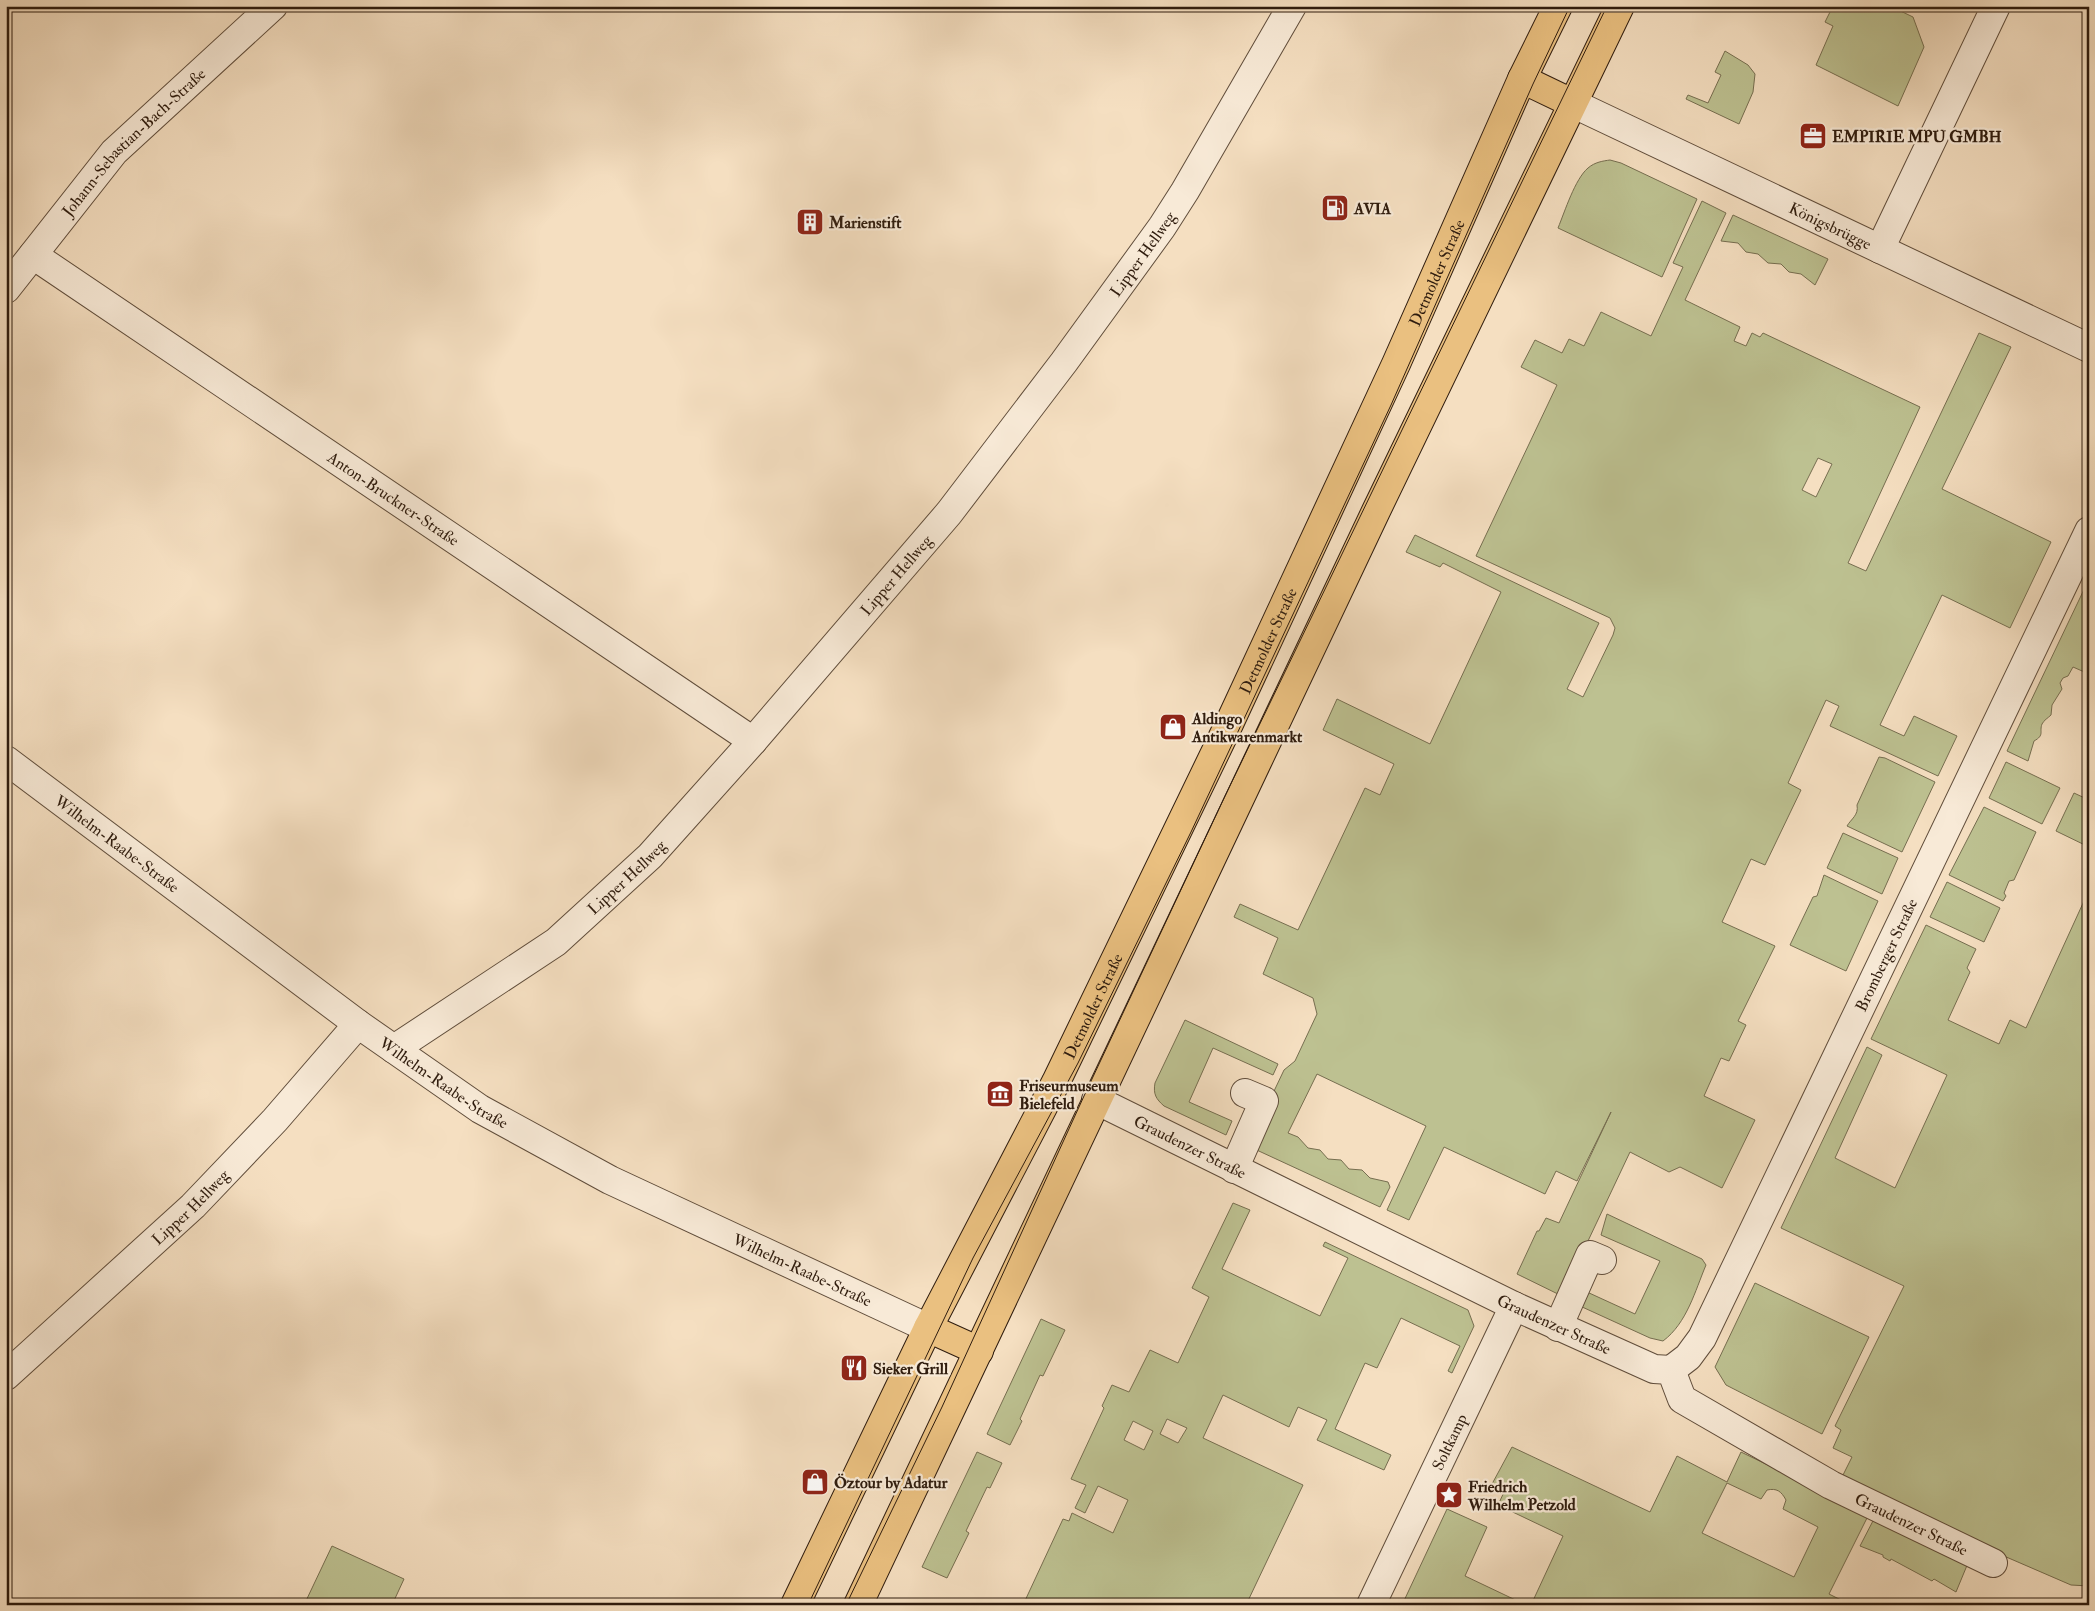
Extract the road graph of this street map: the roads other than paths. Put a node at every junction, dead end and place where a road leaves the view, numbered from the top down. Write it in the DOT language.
graph roads {
  1 [pos="273,6"];
  2 [pos="1292,6"];
  3 [pos="1558,6"];
  4 [pos="1620,6"];
  5 [pos="1996,6"];
  6 [pos="1522,79"];
  7 [pos="1572,103"];
  8 [pos="1880,249"];
  9 [pos="33,255"];
  10 [pos="6,289"];
  11 [pos="2089,348"];
  12 [pos="2089,530"];
  13 [pos="753,741"];
  14 [pos="6,760"];
  15 [pos="358,1024"];
  16 [pos="394,1049"];
  17 [pos="1245,1093"];
  18 [pos="1096,1100"];
  19 [pos="1234,1169"];
  20 [pos="1602,1260"];
  21 [pos="1514,1306"];
  22 [pos="1558,1327"];
  23 [pos="928,1328"];
  24 [pos="979,1351"];
  25 [pos="1670,1370"];
  26 [pos="6,1376"];
  27 [pos="1993,1563"];
  28 [pos="795,1605"];
  29 [pos="858,1605"];
  30 [pos="1371,1605"];
  1 -- 9 [label="street, Johann-Sebastian-Bach-Straße"];
  2 -- 13 [label="street, Lipper Hellweg"];
  3 -- 6 [label="main road, Detmolder Straße"];
  4 -- 7 [label="main road"];
  5 -- 8 [label="street"];
  6 -- 7 [label="main road"];
  6 -- 23 [label="main road, Detmolder Straße"];
  7 -- 8 [label="street, Königsbrügge"];
  7 -- 18 [label="main road"];
  8 -- 11 [label="street, Königsbrügge"];
  9 -- 10 [label="street, Johann-Sebastian-Bach-Straße"];
  9 -- 13 [label="street, Anton-Bruckner-Straße"];
  12 -- 25 [label="street, Bromberger Straße"];
  13 -- 16 [label="street, Lipper Hellweg"];
  14 -- 15 [label="street, Wilhelm-Raabe-Straße"];
  15 -- 16 [label="street, Wilhelm-Raabe-Straße"];
  15 -- 26 [label="street, Lipper Hellweg"];
  16 -- 23 [label="street, Wilhelm-Raabe-Straße"];
  17 -- 19 [label="street"];
  18 -- 19 [label="street, Graudenzer Straße"];
  18 -- 24 [label="main road"];
  19 -- 21 [label="street, Graudenzer Straße"];
  20 -- 22 [label="street"];
  21 -- 22 [label="street, Graudenzer Straße"];
  21 -- 30 [label="street, Soltkamp"];
  22 -- 25 [label="street, Graudenzer Straße"];
  23 -- 24 [label="main road"];
  23 -- 28 [label="main road, Detmolder Straße"];
  24 -- 29 [label="main road"];
  25 -- 27 [label="street, Graudenzer Straße"];
}
